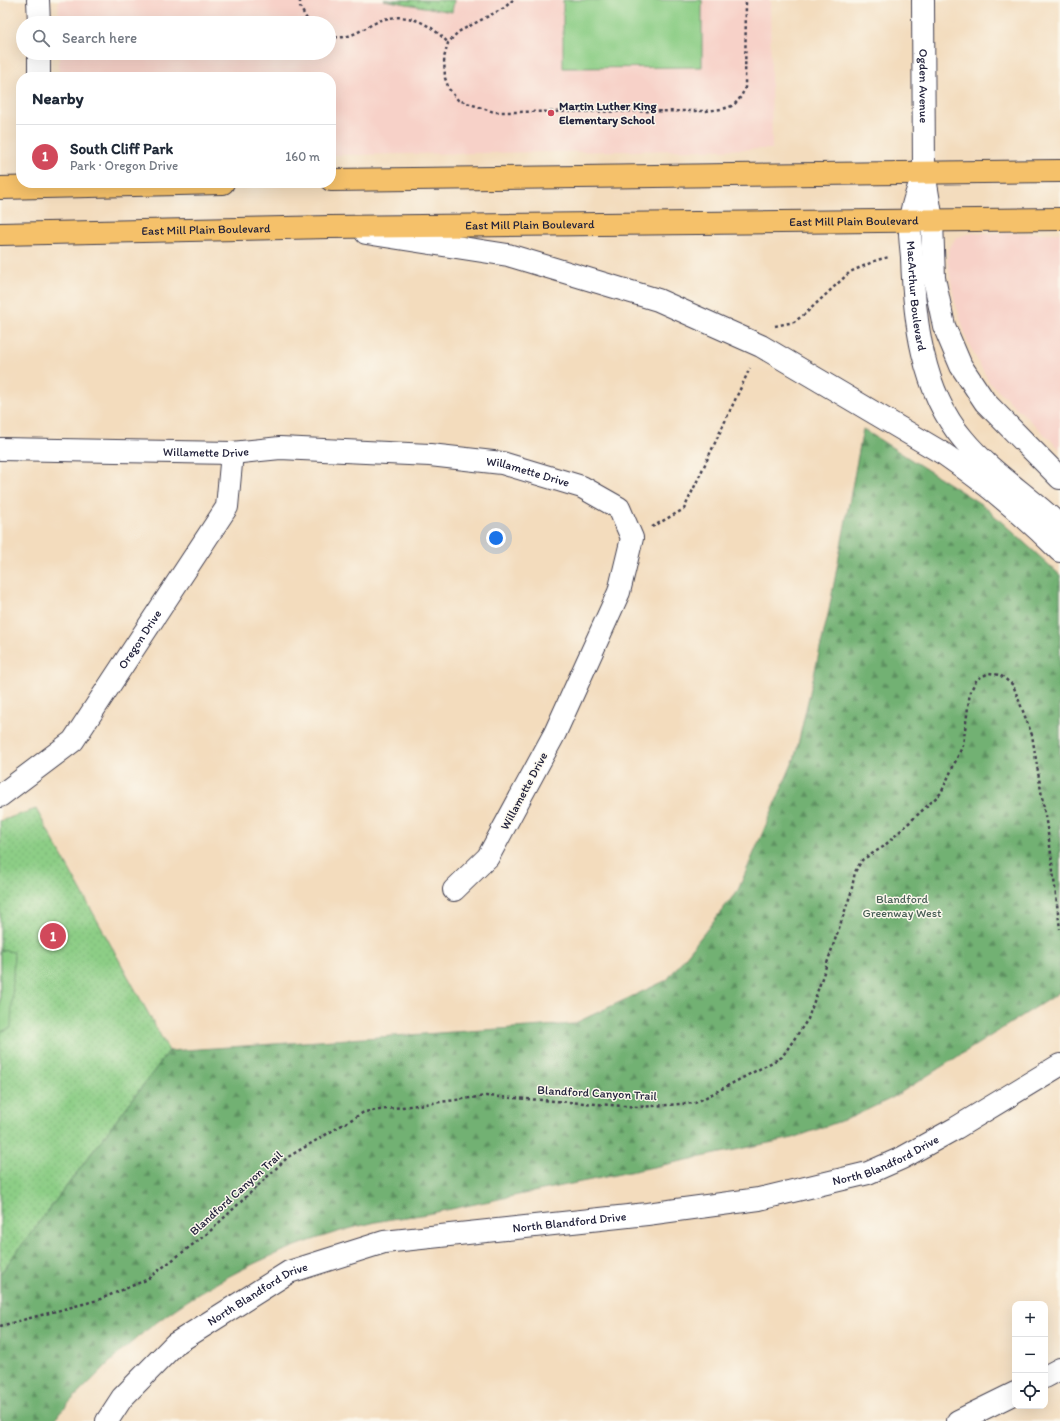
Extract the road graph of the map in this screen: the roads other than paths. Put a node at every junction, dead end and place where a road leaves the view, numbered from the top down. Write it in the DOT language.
graph roads {
  1 [pos="38,0"];
  2 [pos="923,0"];
  3 [pos="39,16"];
  4 [pos="39,60"];
  5 [pos="39,72"];
  6 [pos="924,172"];
  7 [pos="1060,172"];
  8 [pos="336,180"];
  9 [pos="16,187"];
  10 [pos="0,188"];
  11 [pos="1060,219"];
  12 [pos="910,220"];
  13 [pos="932,220"];
  14 [pos="330,227"];
  15 [pos="0,234"];
  16 [pos="0,449"];
  17 [pos="232,453"];
  18 [pos="1060,478"];
  19 [pos="1060,526"];
  20 [pos="1060,551"];
  21 [pos="0,796"];
  22 [pos="454,890"];
  23 [pos="1060,1065"];
  24 [pos="1060,1369"];
  25 [pos="1048,1375"];
  26 [pos="1012,1395"];
  27 [pos="107,1421"];
  28 [pos="958,1421"];
  1 -- 3 [label="street"];
  2 -- 6 [label="street, Ogden Avenue"];
  4 -- 5 [label="street"];
  6 -- 7 [label="main road"];
  6 -- 8 [label="main road"];
  6 -- 12 [label="street, MacArthur Boulevard"];
  6 -- 13 [label="street, MacArthur Boulevard"];
  9 -- 10 [label="main road"];
  11 -- 13 [label="main road, East Mill Plain Boulevard"];
  12 -- 13 [label="main road, East Mill Plain Boulevard"];
  12 -- 14 [label="main road, East Mill Plain Boulevard"];
  12 -- 19 [label="street, MacArthur Boulevard"];
  13 -- 18 [label="street, MacArthur Boulevard"];
  14 -- 15 [label="main road, East Mill Plain Boulevard"];
  14 -- 20 [label="street"];
  16 -- 17 [label="street, Willamette Drive"];
  17 -- 21 [label="street, Oregon Drive"];
  17 -- 22 [label="street, Willamette Drive"];
  23 -- 27 [label="street, North Blandford Drive"];
  24 -- 25 [label="street"];
  26 -- 28 [label="street"];
}
